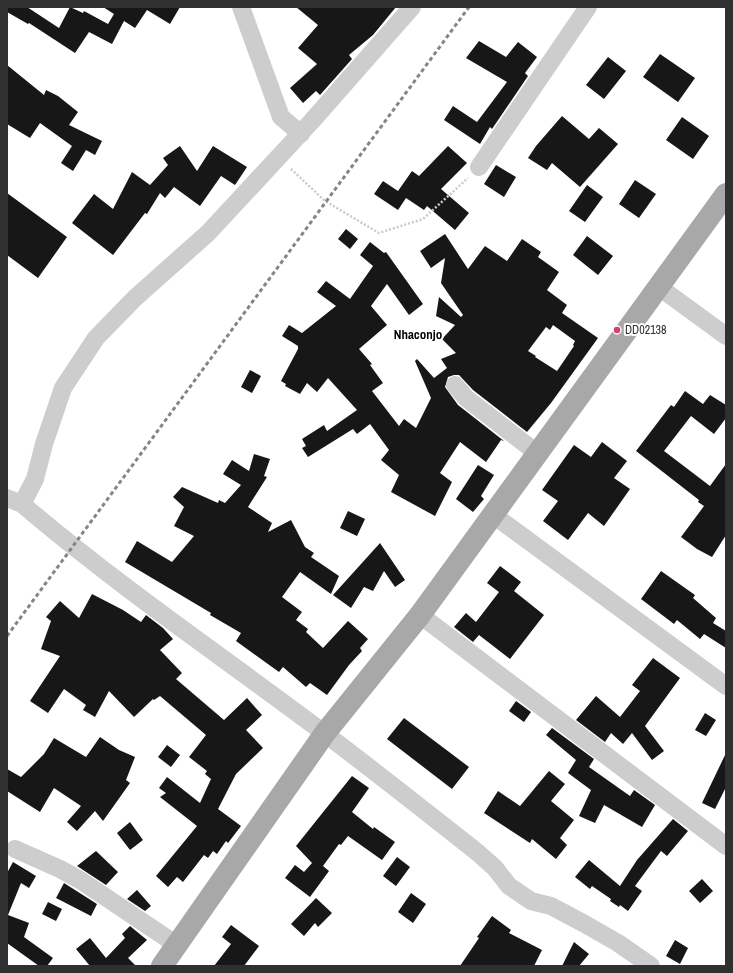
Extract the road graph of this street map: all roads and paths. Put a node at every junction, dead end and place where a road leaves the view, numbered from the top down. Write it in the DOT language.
graph roads {
  1 [pos="241,7"];
  2 [pos="412,7"];
  3 [pos="588,7"];
  4 [pos="301,134"];
  5 [pos="279,158"];
  6 [pos="479,167"];
  7 [pos="726,194"];
  8 [pos="659,288"];
  9 [pos="726,336"];
  10 [pos="455,385"];
  11 [pos="537,453"];
  12 [pos="14,501"];
  13 [pos="492,514"];
  14 [pos="420,615"];
  15 [pos="726,686"];
  16 [pos="325,733"];
  17 [pos="726,846"];
  18 [pos="15,848"];
  19 [pos="171,959"];
  20 [pos="651,966"];
  1 -- 4 [label="street"];
  2 -- 4 [label="street"];
  3 -- 6 [label="street"];
  4 -- 5 [label="street"];
  5 -- 6 [label="path"];
  5 -- 12 [label="street"];
  7 -- 8 [label="main road"];
  8 -- 9 [label="street"];
  8 -- 11 [label="main road"];
  10 -- 11 [label="street"];
  11 -- 13 [label="main road"];
  12 -- 16 [label="street"];
  13 -- 14 [label="main road"];
  13 -- 15 [label="street"];
  14 -- 16 [label="main road"];
  14 -- 17 [label="street"];
  16 -- 19 [label="main road"];
  16 -- 20 [label="street"];
  18 -- 19 [label="street"];
}
